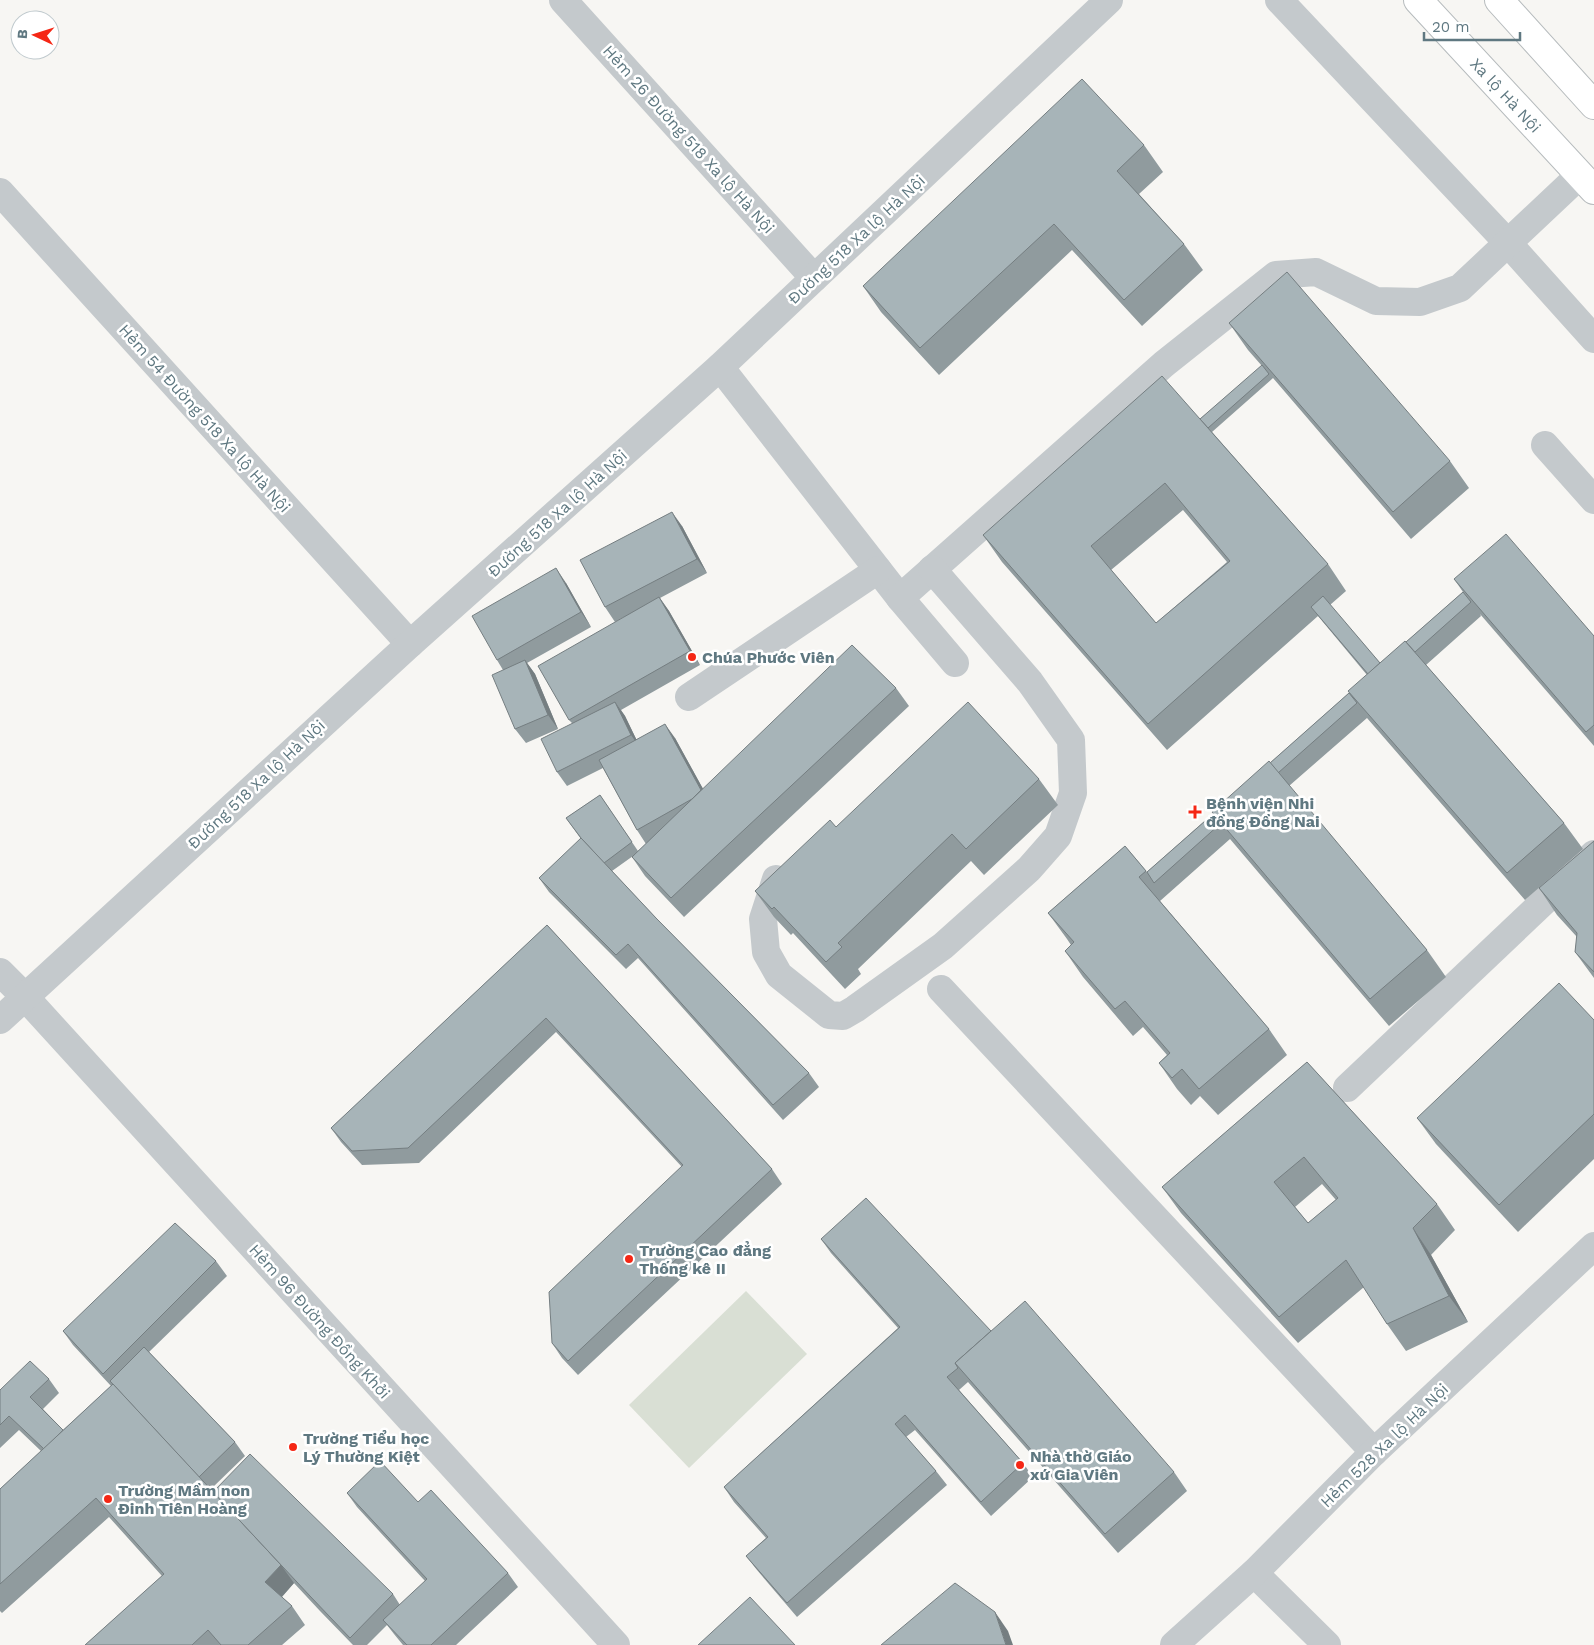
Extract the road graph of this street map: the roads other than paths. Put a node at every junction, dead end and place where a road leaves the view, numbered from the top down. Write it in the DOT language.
graph roads {
  1 [pos="563,0"];
  2 [pos="1108,0"];
  3 [pos="1279,0"];
  4 [pos="1418,0"];
  5 [pos="1499,0"];
  6 [pos="1594,105"];
  7 [pos="1587,182"];
  8 [pos="0,192"];
  9 [pos="1507,242"];
  10 [pos="814,278"];
  11 [pos="1594,339"];
  12 [pos="720,367"];
  13 [pos="1545,445"];
  14 [pos="1594,500"];
  15 [pos="932,569"];
  16 [pos="878,570"];
  17 [pos="900,598"];
  18 [pos="410,644"];
  19 [pos="955,663"];
  20 [pos="689,697"];
  21 [pos="1594,854"];
  22 [pos="776,879"];
  23 [pos="0,972"];
  24 [pos="941,989"];
  25 [pos="25,997"];
  26 [pos="0,1020"];
  27 [pos="1347,1088"];
  28 [pos="1594,1246"];
  29 [pos="1374,1452"];
  30 [pos="1254,1573"];
  31 [pos="616,1645"];
  32 [pos="1174,1645"];
  33 [pos="1327,1645"];
  1 -- 10 [label="street, Hẻm 26 Đường 518 Xa lộ Hà Nội"];
  2 -- 10 [label="street, Đường 518 Xa lộ Hà Nội"];
  3 -- 9 [label="street"];
  4 -- 7 [label="highway, Xa lộ Hà Nội"];
  5 -- 6 [label="highway"];
  7 -- 9 [label="street"];
  8 -- 18 [label="street, Hẻm 54 Đường 518 Xa lộ Hà Nội"];
  9 -- 11 [label="street"];
  9 -- 15 [label="street"];
  10 -- 12 [label="street, Đường 518 Xa lộ Hà Nội"];
  12 -- 16 [label="street"];
  12 -- 18 [label="street, Đường 518 Xa lộ Hà Nội"];
  13 -- 14 [label="street"];
  15 -- 17 [label="street"];
  15 -- 22 [label="street"];
  16 -- 17 [label="street"];
  16 -- 20 [label="street"];
  17 -- 19 [label="street"];
  18 -- 25 [label="street, Đường 518 Xa lộ Hà Nội"];
  21 -- 27 [label="street"];
  23 -- 25 [label="street, Hẻm 96 Đường Đồng Khởi"];
  24 -- 29 [label="street"];
  25 -- 26 [label="street, Đường 518 Xa lộ Hà Nội"];
  25 -- 31 [label="street, Hẻm 96 Đường Đồng Khởi"];
  28 -- 29 [label="street, Hẻm 528 Xa lộ Hà Nội"];
  29 -- 30 [label="street, Hẻm 528 Xa lộ Hà Nội"];
  30 -- 32 [label="street, Hẻm 528 Xa lộ Hà Nội"];
  30 -- 33 [label="street"];
}
